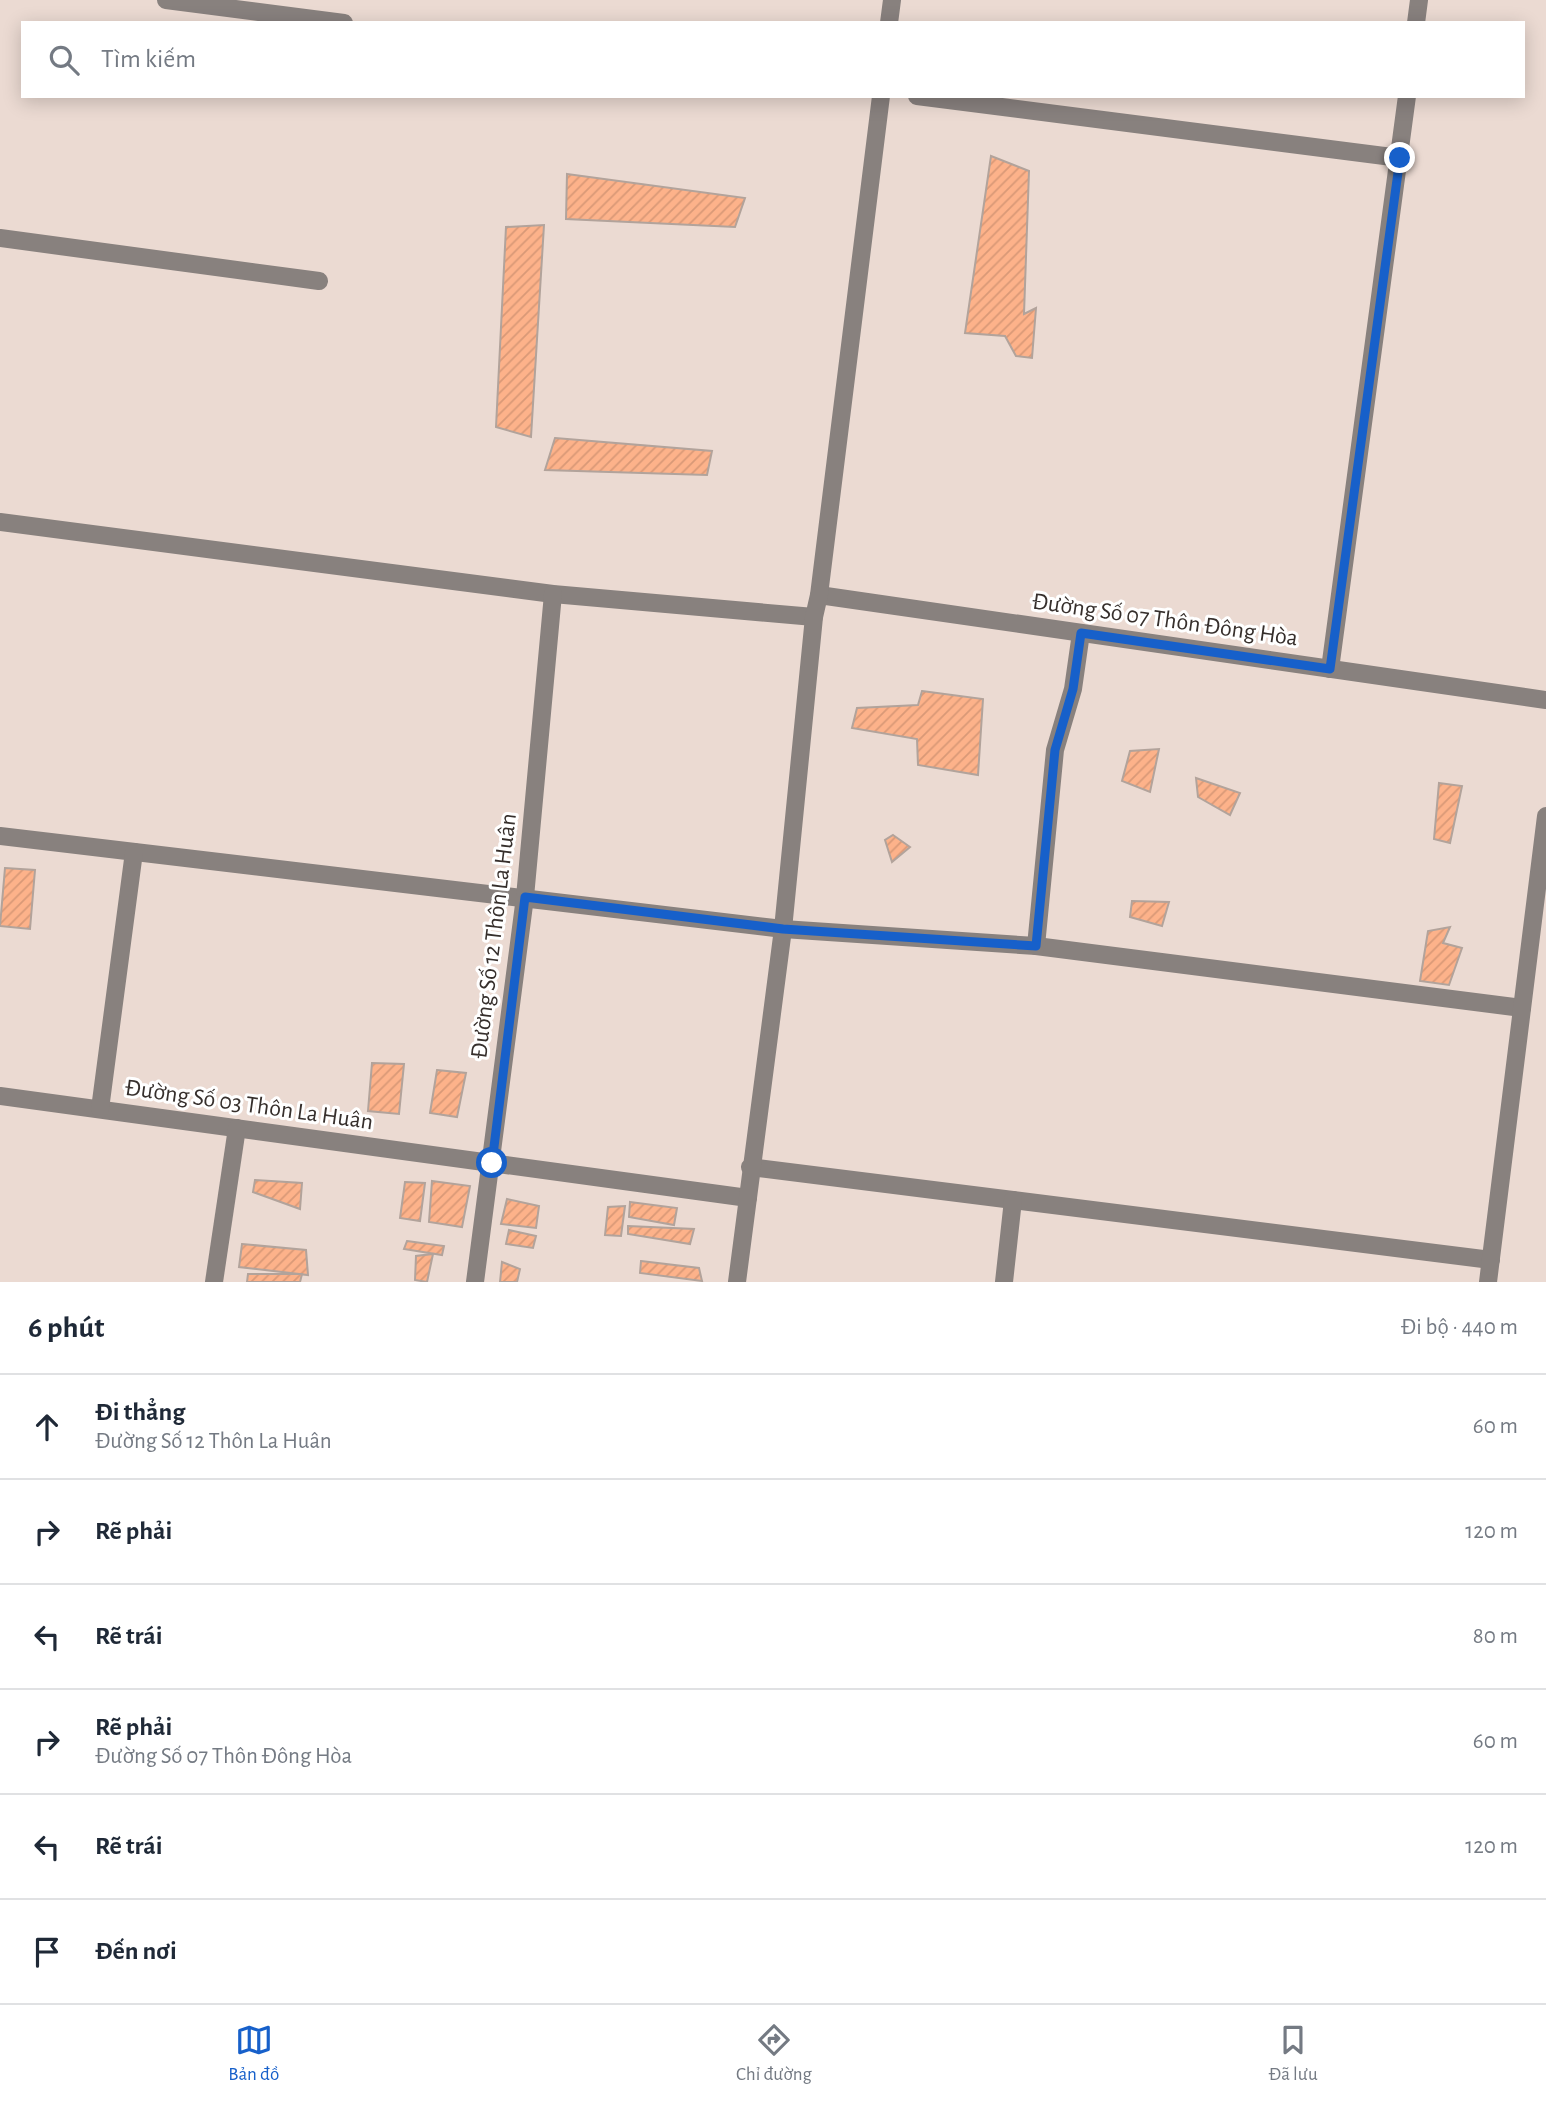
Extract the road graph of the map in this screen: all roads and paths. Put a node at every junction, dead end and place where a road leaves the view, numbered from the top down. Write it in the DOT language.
graph roads {
  1 [pos="166,0"];
  2 [pos="892,0"];
  3 [pos="1419,0"];
  4 [pos="329,21"];
  5 [pos="889,21"];
  6 [pos="1416,21"];
  7 [pos="881,98"];
  8 [pos="933,98"];
  9 [pos="1407,98"];
  10 [pos="1400,158"];
  11 [pos="0,238"];
  12 [pos="319,281"];
  13 [pos="0,522"];
  14 [pos="553,594"];
  15 [pos="820,595"];
  16 [pos="814,617"];
  17 [pos="1081,633"];
  18 [pos="1330,669"];
  19 [pos="1546,700"];
  20 [pos="1546,816"];
  21 [pos="0,836"];
  22 [pos="134,852"];
  23 [pos="525,897"];
  24 [pos="783,929"];
  25 [pos="1036,946"];
  26 [pos="1522,1008"];
  27 [pos="0,1096"];
  28 [pos="100,1109"];
  29 [pos="237,1128"];
  30 [pos="492,1163"];
  31 [pos="750,1167"];
  32 [pos="748,1198"];
  33 [pos="1013,1200"];
  34 [pos="1491,1260"];
  35 [pos="214,1282"];
  36 [pos="475,1282"];
  37 [pos="737,1282"];
  38 [pos="1004,1282"];
  39 [pos="1488,1282"];
  1 -- 4 [label="street"];
  2 -- 5 [label="street"];
  3 -- 6 [label="street"];
  7 -- 15 [label="street"];
  8 -- 10 [label="street"];
  9 -- 10 [label="street"];
  10 -- 18 [label="street"];
  11 -- 12 [label="street"];
  13 -- 14 [label="street"];
  14 -- 16 [label="street"];
  14 -- 23 [label="street, Đường Số 12 Thôn La Huân"];
  15 -- 16 [label="street"];
  15 -- 17 [label="street, Đường Số 07 Thôn Đông Hòa"];
  16 -- 24 [label="street"];
  17 -- 18 [label="street, Đường Số 07 Thôn Đông Hòa"];
  17 -- 25 [label="street"];
  18 -- 19 [label="street, Đường Số 07 Thôn Đông Hòa"];
  20 -- 26 [label="street"];
  21 -- 22 [label="street"];
  22 -- 23 [label="street"];
  22 -- 28 [label="street"];
  23 -- 24 [label="street"];
  23 -- 30 [label="street, Đường Số 12 Thôn La Huân"];
  24 -- 25 [label="street"];
  24 -- 31 [label="street"];
  25 -- 26 [label="street"];
  26 -- 34 [label="street"];
  27 -- 28 [label="street, Đường Số 03 Thôn La Huân"];
  28 -- 29 [label="street, Đường Số 03 Thôn La Huân"];
  29 -- 30 [label="street, Đường Số 03 Thôn La Huân"];
  29 -- 35 [label="street"];
  30 -- 32 [label="street, Đường Số 03 Thôn La Huân"];
  30 -- 36 [label="street, Đường Số 12 Thôn La Huân"];
  31 -- 32 [label="street"];
  31 -- 33 [label="street"];
  32 -- 37 [label="street"];
  33 -- 34 [label="street"];
  33 -- 38 [label="street"];
  34 -- 39 [label="street"];
}
